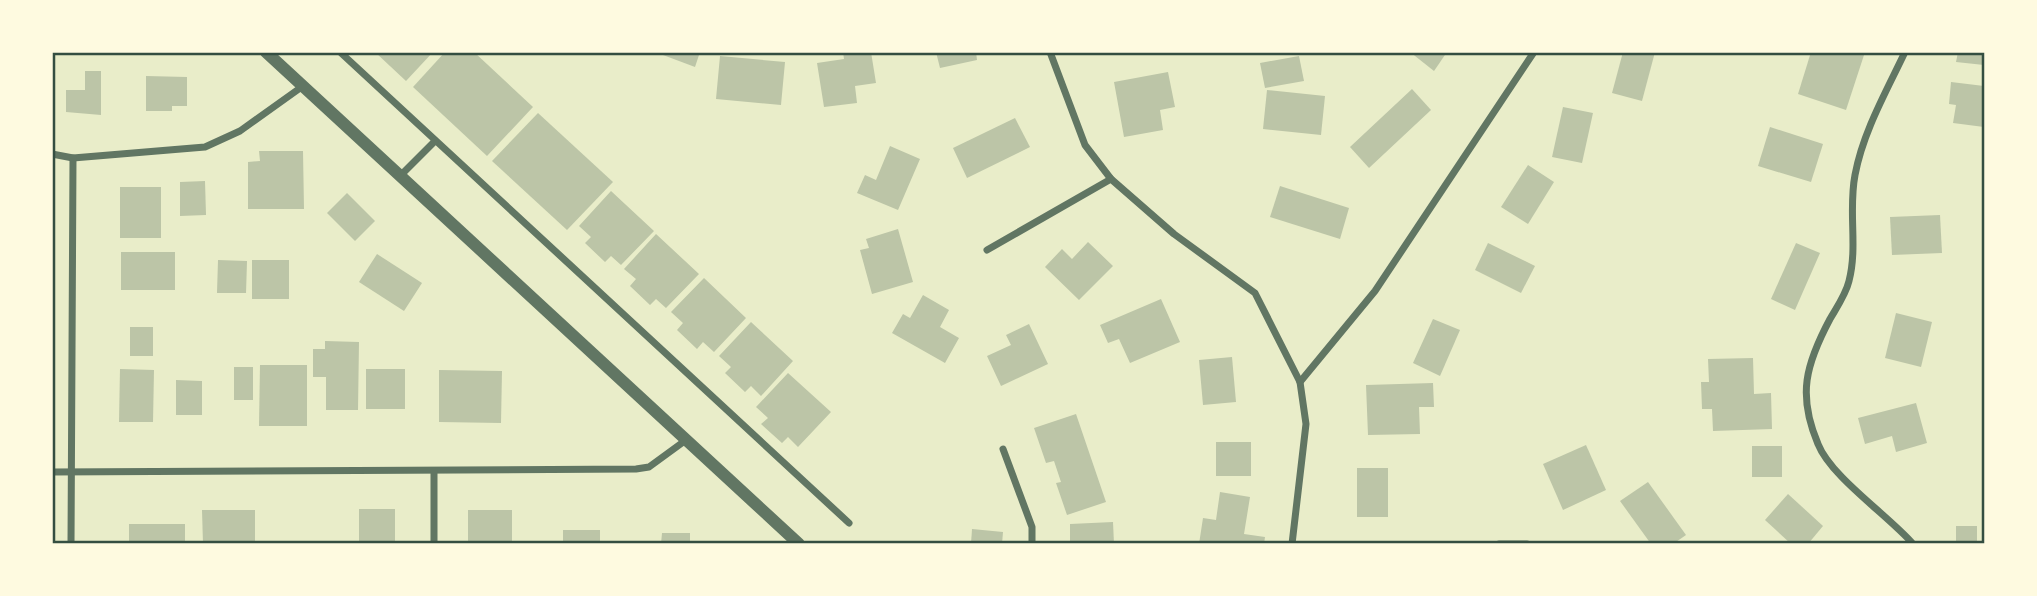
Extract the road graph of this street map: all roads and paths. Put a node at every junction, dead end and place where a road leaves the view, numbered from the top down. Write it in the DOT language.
graph roads {
  1 [pos="267,52"];
  2 [pos="340,52"];
  3 [pos="1050,52"];
  4 [pos="1534,52"];
  5 [pos="1905,52"];
  6 [pos="303,86"];
  7 [pos="435,141"];
  8 [pos="52,153"];
  9 [pos="73,158"];
  10 [pos="400,176"];
  11 [pos="1111,178"];
  12 [pos="987,250"];
  13 [pos="1300,382"];
  14 [pos="686,440"];
  15 [pos="1003,449"];
  16 [pos="433,471"];
  17 [pos="52,472"];
  18 [pos="71,472"];
  19 [pos="849,523"];
  20 [pos="71,544"];
  21 [pos="433,544"];
  22 [pos="799,544"];
  23 [pos="1032,544"];
  24 [pos="1292,544"];
  25 [pos="1499,544"];
  26 [pos="1527,544"];
  27 [pos="1913,544"];
  1 -- 6 [label="street"];
  2 -- 7 [label="street"];
  3 -- 11 [label="street"];
  4 -- 13 [label="street"];
  5 -- 27 [label="street"];
  6 -- 9 [label="street"];
  6 -- 10 [label="street"];
  7 -- 10 [label="street"];
  7 -- 19 [label="street"];
  8 -- 9 [label="street"];
  9 -- 18 [label="street"];
  10 -- 14 [label="street"];
  11 -- 12 [label="street"];
  11 -- 13 [label="street"];
  13 -- 24 [label="street"];
  14 -- 16 [label="street"];
  14 -- 22 [label="street"];
  15 -- 23 [label="street"];
  16 -- 18 [label="street"];
  16 -- 21 [label="street"];
  17 -- 18 [label="street"];
  18 -- 20 [label="street"];
  25 -- 26 [label="street"];
}
